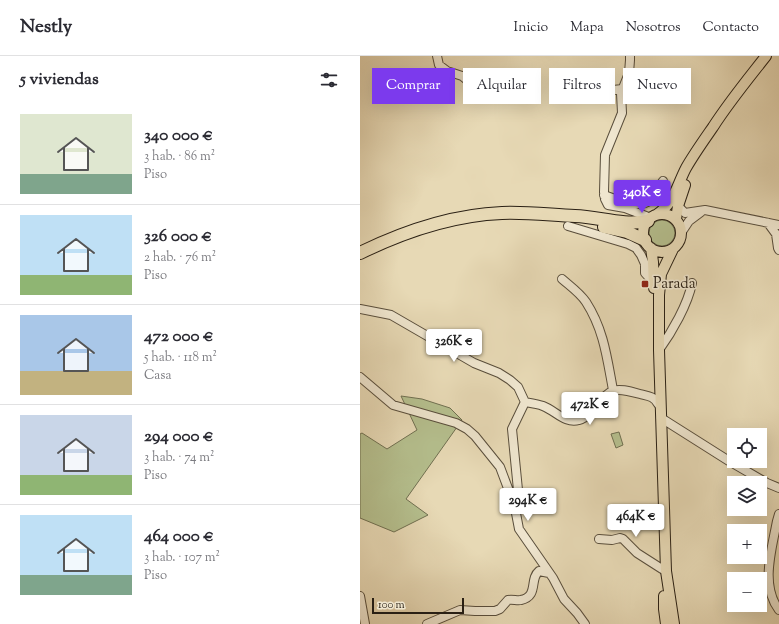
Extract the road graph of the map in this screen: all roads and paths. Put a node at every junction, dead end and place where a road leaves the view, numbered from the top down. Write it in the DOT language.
graph roads {
  1 [pos="437,56"];
  2 [pos="630,56"];
  3 [pos="766,56"];
  4 [pos="463,77"];
  5 [pos="622,89"];
  6 [pos="615,90"];
  7 [pos="699,148"];
  8 [pos="663,180"];
  9 [pos="604,195"];
  10 [pos="678,206"];
  11 [pos="706,210"];
  12 [pos="692,212"];
  13 [pos="544,215"];
  14 [pos="631,217"];
  15 [pos="652,218"];
  16 [pos="676,220"];
  17 [pos="768,223"];
  18 [pos="779,225"];
  19 [pos="568,226"];
  20 [pos="681,233"];
  21 [pos="648,244"];
  22 [pos="673,249"];
  23 [pos="779,250"];
  24 [pos="360,253"];
  25 [pos="562,279"];
  26 [pos="654,283"];
  27 [pos="692,283"];
  28 [pos="360,308"];
  29 [pos="659,331"];
  30 [pos="671,332"];
  31 [pos="659,350"];
  32 [pos="360,377"];
  33 [pos="613,390"];
  34 [pos="655,398"];
  35 [pos="525,402"];
  36 [pos="664,422"];
  37 [pos="779,488"];
  38 [pos="515,508"];
  39 [pos="779,514"];
  40 [pos="600,539"];
  41 [pos="662,569"];
  42 [pos="549,573"];
  43 [pos="360,596"];
  44 [pos="779,610"];
  45 [pos="365,624"];
  46 [pos="427,624"];
  47 [pos="585,624"];
  48 [pos="670,624"];
  1 -- 4 [label="street"];
  2 -- 5 [label="street"];
  3 -- 7 [label="main road"];
  5 -- 6 [label="street"];
  5 -- 9 [label="street"];
  7 -- 10 [label="main road"];
  7 -- 15 [label="main road"];
  8 -- 9 [label="street"];
  9 -- 14 [label="street"];
  10 -- 12 [label="street"];
  10 -- 16 [label="main road"];
  11 -- 12 [label="street"];
  11 -- 17 [label="street"];
  11 -- 20 [label="street"];
  12 -- 16 [label="street"];
  13 -- 14 [label="highway"];
  13 -- 21 [label="highway"];
  13 -- 24 [label="highway"];
  14 -- 15 [label="highway"];
  15 -- 16 [label="main road"];
  15 -- 21 [label="main road"];
  16 -- 20 [label="main road"];
  17 -- 18 [label="street"];
  17 -- 23 [label="street"];
  19 -- 26 [label="street"];
  20 -- 22 [label="main road"];
  21 -- 22 [label="main road"];
  21 -- 26 [label="main road"];
  22 -- 29 [label="main road"];
  25 -- 33 [label="street"];
  26 -- 34 [label="main road"];
  27 -- 30 [label="street"];
  28 -- 35 [label="street"];
  29 -- 30 [label="street"];
  29 -- 31 [label="main road"];
  30 -- 31 [label="street"];
  31 -- 36 [label="main road"];
  32 -- 38 [label="street"];
  33 -- 34 [label="street"];
  33 -- 35 [label="street"];
  34 -- 41 [label="main road"];
  35 -- 38 [label="street"];
  36 -- 37 [label="street"];
  36 -- 48 [label="main road"];
  38 -- 42 [label="street"];
  39 -- 44 [label="street"];
  40 -- 41 [label="street"];
  41 -- 48 [label="main road"];
  42 -- 46 [label="street"];
  42 -- 47 [label="street"];
  43 -- 45 [label="street"];
}
